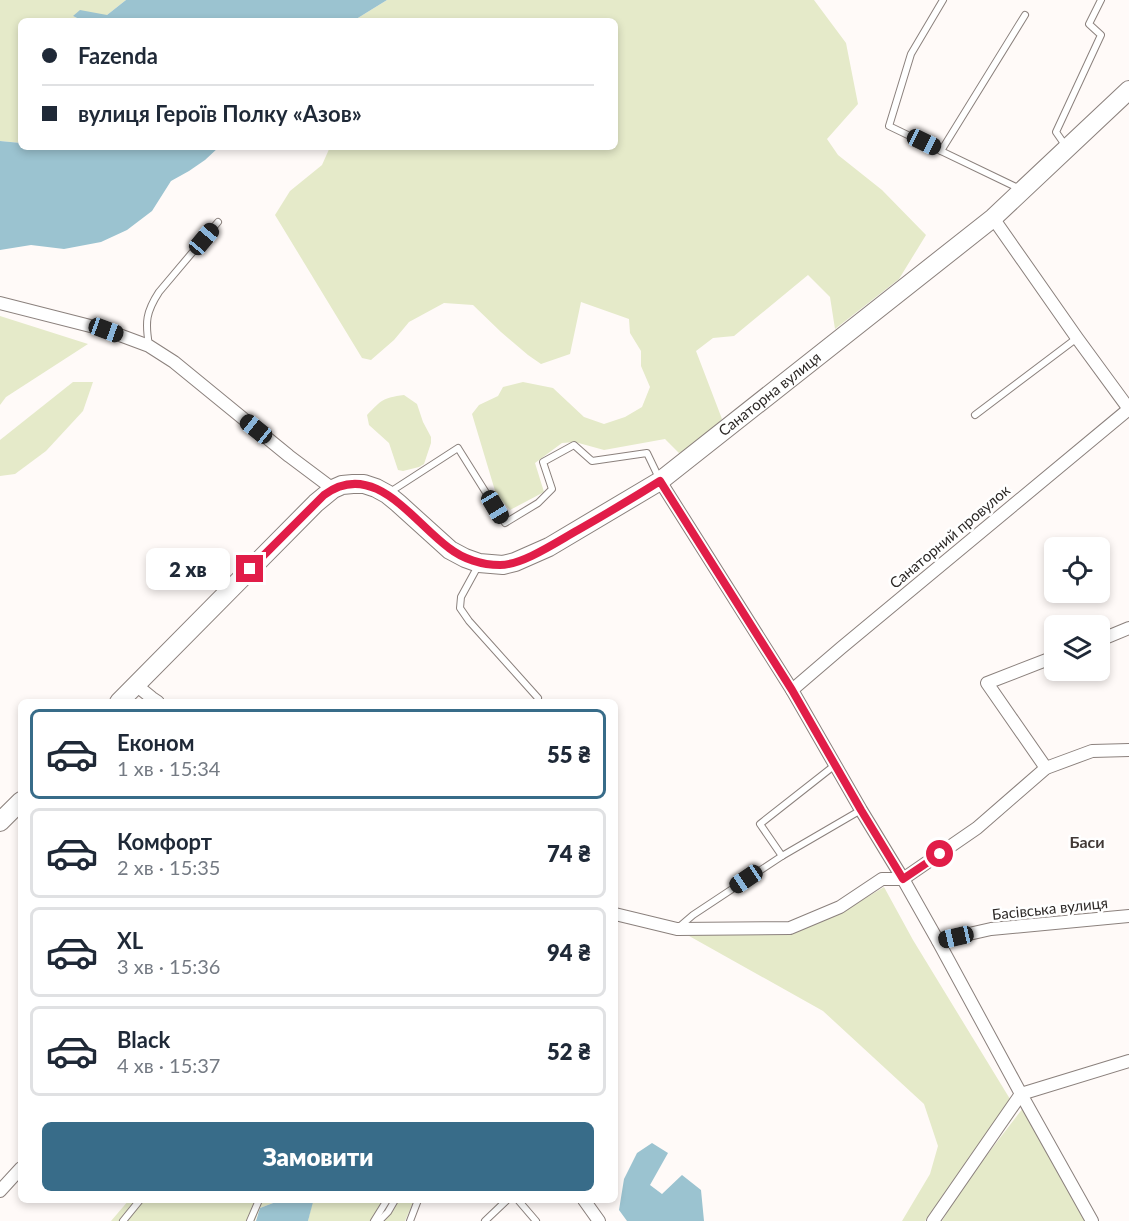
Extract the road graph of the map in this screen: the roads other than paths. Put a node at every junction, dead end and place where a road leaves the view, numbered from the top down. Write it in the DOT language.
graph roads {
  1 [pos="943,0"];
  2 [pos="1101,0"];
  3 [pos="1025,15"];
  4 [pos="1129,90"];
  5 [pos="1068,148"];
  6 [pos="941,150"];
  7 [pos="1023,190"];
  8 [pos="993,218"];
  9 [pos="218,222"];
  10 [pos="0,303"];
  11 [pos="1077,338"];
  12 [pos="149,346"];
  13 [pos="1129,409"];
  14 [pos="975,415"];
  15 [pos="660,481"];
  16 [pos="333,489"];
  17 [pos="382,491"];
  18 [pos="479,563"];
  19 [pos="1129,628"];
  20 [pos="1110,636"];
  21 [pos="1044,661"];
  22 [pos="136,685"];
  23 [pos="792,690"];
  24 [pos="538,698"];
  25 [pos="122,699"];
  26 [pos="154,699"];
  27 [pos="1129,750"];
  28 [pos="835,765"];
  29 [pos="1046,768"];
  30 [pos="18,804"];
  31 [pos="861,810"];
  32 [pos="0,822"];
  33 [pos="782,856"];
  34 [pos="903,879"];
  35 [pos="618,915"];
  36 [pos="1129,916"];
  37 [pos="677,929"];
  38 [pos="938,941"];
  39 [pos="1129,1061"];
  40 [pos="1021,1094"];
  41 [pos="18,1171"];
  42 [pos="0,1191"];
  43 [pos="138,1203"];
  44 [pos="258,1203"];
  45 [pos="385,1203"];
  46 [pos="393,1203"];
  47 [pos="417,1203"];
  48 [pos="504,1203"];
  49 [pos="521,1203"];
  50 [pos="586,1203"];
  51 [pos="123,1221"];
  52 [pos="250,1221"];
  53 [pos="374,1221"];
  54 [pos="379,1221"];
  55 [pos="410,1221"];
  56 [pos="485,1221"];
  57 [pos="536,1221"];
  58 [pos="599,1221"];
  59 [pos="933,1221"];
  60 [pos="1092,1221"];
  1 -- 6 [label="lane"];
  2 -- 5 [label="lane"];
  3 -- 6 [label="lane"];
  4 -- 5 [label="main road, Санаторна вулиця"];
  5 -- 7 [label="main road, Санаторна вулиця"];
  6 -- 7 [label="lane"];
  7 -- 8 [label="main road, Санаторна вулиця"];
  8 -- 11 [label="street"];
  8 -- 15 [label="main road, Санаторна вулиця"];
  9 -- 12 [label="lane"];
  10 -- 12 [label="street"];
  11 -- 13 [label="street"];
  11 -- 14 [label="lane"];
  12 -- 16 [label="street"];
  13 -- 23 [label="street, Санаторний провулок"];
  15 -- 17 [label="lane"];
  15 -- 18 [label="main road, Санаторна вулиця"];
  15 -- 23 [label="street"];
  16 -- 17 [label="main road"];
  16 -- 22 [label="main road"];
  17 -- 18 [label="main road, Санаторна вулиця"];
  18 -- 24 [label="lane"];
  19 -- 20 [label="street"];
  21 -- 29 [label="street"];
  22 -- 25 [label="main road"];
  22 -- 26 [label="street"];
  23 -- 28 [label="street"];
  27 -- 29 [label="street"];
  28 -- 31 [label="street"];
  28 -- 33 [label="lane"];
  29 -- 34 [label="street"];
  30 -- 32 [label="main road"];
  31 -- 33 [label="lane"];
  31 -- 34 [label="street"];
  33 -- 37 [label="lane"];
  34 -- 37 [label="street"];
  34 -- 38 [label="street"];
  35 -- 37 [label="street"];
  36 -- 38 [label="street, Басівська вулиця"];
  38 -- 40 [label="street"];
  39 -- 40 [label="street"];
  40 -- 59 [label="street"];
  40 -- 60 [label="street"];
  41 -- 42 [label="street"];
  43 -- 51 [label="lane"];
  44 -- 52 [label="lane"];
  45 -- 53 [label="lane"];
  46 -- 54 [label="lane"];
  47 -- 55 [label="lane"];
  48 -- 56 [label="lane"];
  49 -- 57 [label="lane"];
  50 -- 58 [label="street"];
}
